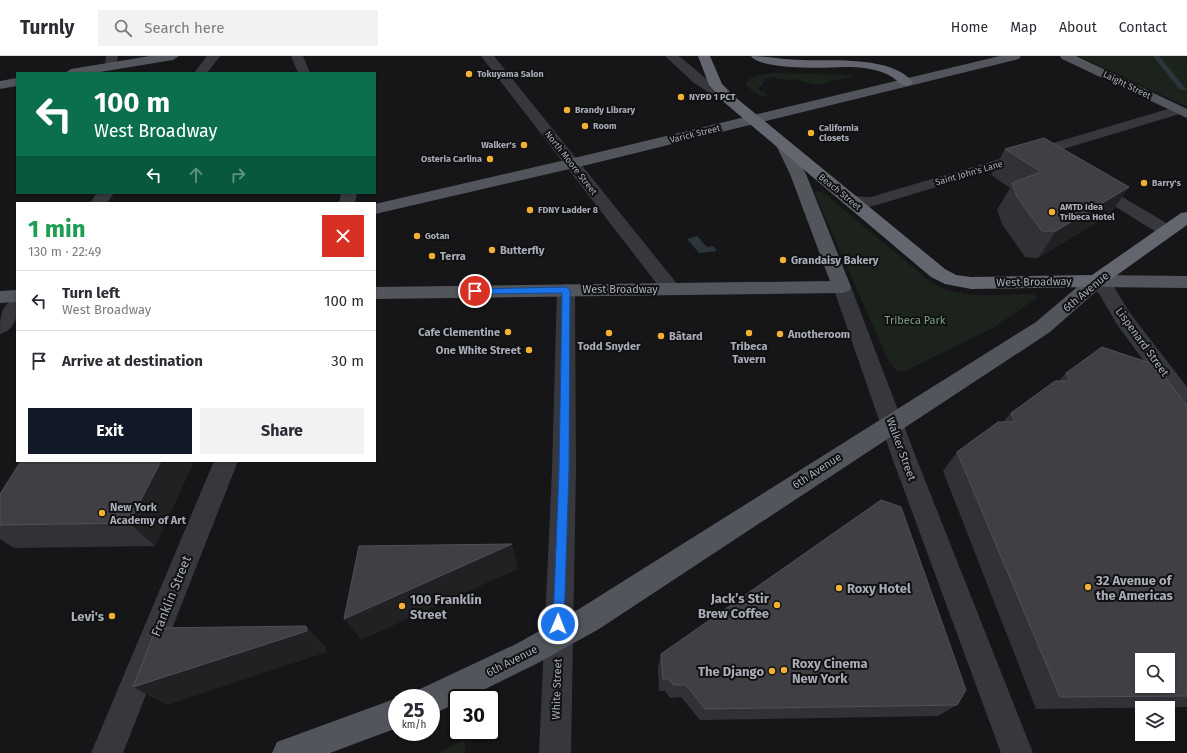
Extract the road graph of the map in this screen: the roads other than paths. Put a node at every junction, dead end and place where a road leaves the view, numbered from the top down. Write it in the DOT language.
graph roads {
  1 [pos="173,56"];
  2 [pos="214,56"];
  3 [pos="297,56"];
  4 [pos="486,56"];
  5 [pos="671,56"];
  6 [pos="704,56"];
  7 [pos="757,56"];
  8 [pos="1015,56"];
  9 [pos="1066,56"];
  10 [pos="112,61"];
  11 [pos="74,72"];
  12 [pos="201,72"];
  13 [pos="304,72"];
  14 [pos="16,82"];
  15 [pos="906,82"];
  16 [pos="0,85"];
  17 [pos="730,100"];
  18 [pos="1183,112"];
  19 [pos="754,120"];
  20 [pos="783,145"];
  21 [pos="1032,154"];
  22 [pos="572,164"];
  23 [pos="1057,164"];
  24 [pos="1082,180"];
  25 [pos="105,194"];
  26 [pos="851,200"];
  27 [pos="99,202"];
  28 [pos="376,209"];
  29 [pos="1187,217"];
  30 [pos="1167,231"];
  31 [pos="952,280"];
  32 [pos="1096,281"];
  33 [pos="1187,282"];
  34 [pos="842,288"];
  35 [pos="672,289"];
  36 [pos="566,290"];
  37 [pos="376,293"];
  38 [pos="16,296"];
  39 [pos="0,297"];
  40 [pos="16,307"];
  41 [pos="0,327"];
  42 [pos="1187,404"];
  43 [pos="891,423"];
  44 [pos="226,462"];
  45 [pos="558,638"];
  46 [pos="440,696"];
  47 [pos="388,717"];
  48 [pos="107,753"];
  49 [pos="288,753"];
  50 [pos="555,753"];
  51 [pos="1017,753"];
  1 -- 10 [label="main road"];
  2 -- 12 [label="street"];
  3 -- 13 [label="street"];
  4 -- 22 [label="street, North Moore Street"];
  5 -- 17 [label="street"];
  6 -- 17 [label="highway, Beach Street"];
  7 -- 15 [label="highway"];
  8 -- 15 [label="main road, Varick Street"];
  9 -- 18 [label="main road, Laight Street"];
  10 -- 11 [label="main road"];
  14 -- 16 [label="main road"];
  15 -- 19 [label="main road, Varick Street"];
  17 -- 19 [label="highway, Beach Street"];
  18 -- 21 [label="street, Saint John's Lane"];
  19 -- 20 [label="highway, Beach Street"];
  19 -- 22 [label="main road, Varick Street"];
  20 -- 26 [label="highway, Beach Street"];
  20 -- 34 [label="main road, Walker Street"];
  21 -- 23 [label="street"];
  21 -- 26 [label="street, Saint John's Lane"];
  22 -- 28 [label="main road, Varick Street"];
  22 -- 35 [label="street, North Moore Street"];
  24 -- 30 [label="street"];
  25 -- 27 [label="street"];
  26 -- 31 [label="highway, Beach Street"];
  29 -- 30 [label="highway, 6th Avenue"];
  30 -- 32 [label="highway, 6th Avenue"];
  31 -- 32 [label="highway, West Broadway"];
  32 -- 33 [label="main road, West Broadway"];
  32 -- 42 [label="street, Lispenard Street"];
  32 -- 43 [label="main road, 6th Avenue"];
  34 -- 35 [label="main road, West Broadway"];
  34 -- 43 [label="street, Walker Street"];
  35 -- 36 [label="main road, West Broadway"];
  36 -- 37 [label="main road, West Broadway"];
  36 -- 45 [label="street, White Street"];
  38 -- 39 [label="main road"];
  40 -- 41 [label="street"];
  43 -- 45 [label="main road, 6th Avenue"];
  43 -- 51 [label="street, Walker Street"];
  44 -- 48 [label="street, Franklin Street"];
  45 -- 46 [label="main road, 6th Avenue"];
  45 -- 50 [label="street, White Street"];
  47 -- 49 [label="main road"];
}
